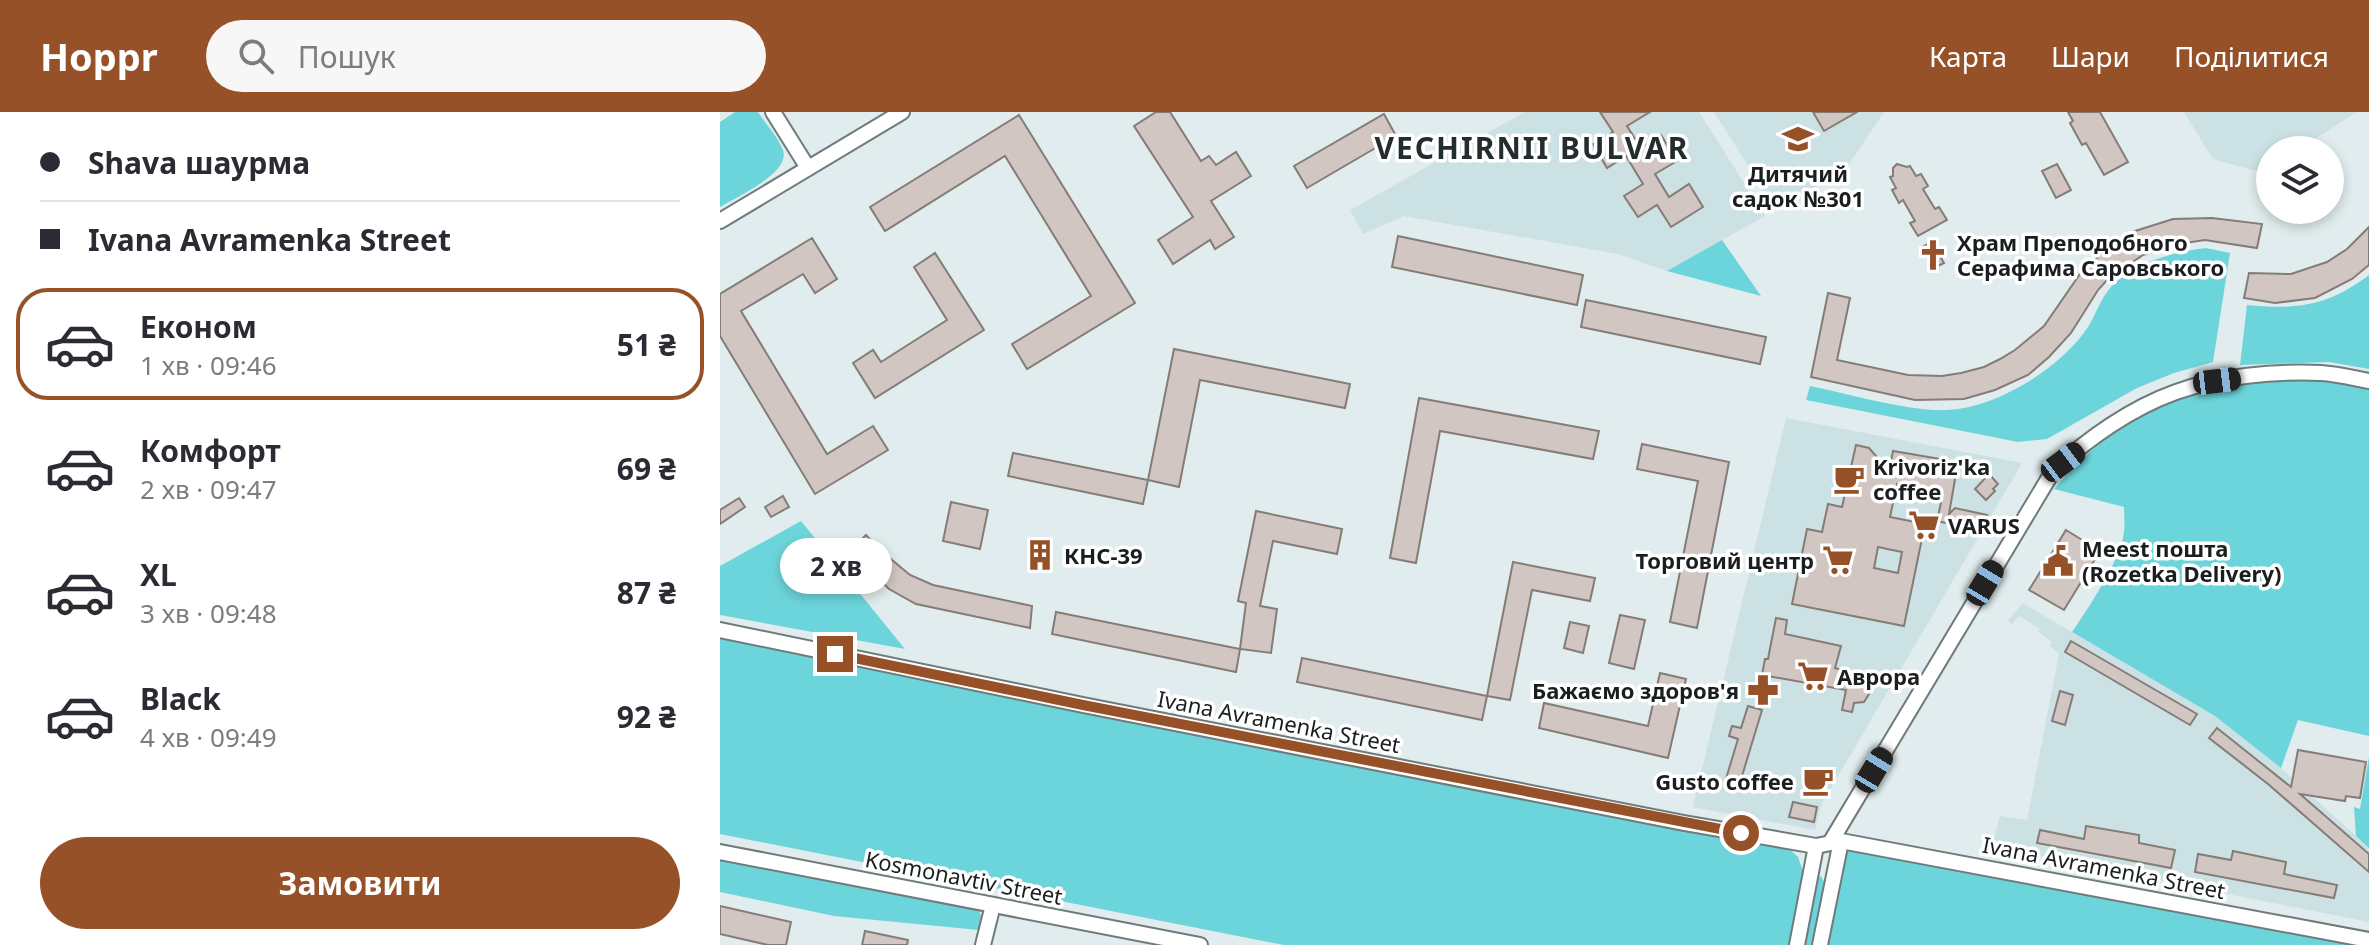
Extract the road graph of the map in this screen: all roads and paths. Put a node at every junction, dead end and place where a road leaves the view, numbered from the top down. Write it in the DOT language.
graph roads {
  1 [pos="773,112"];
  2 [pos="902,112"];
  3 [pos="808,168"];
  4 [pos="720,221"];
  5 [pos="2369,381"];
  6 [pos="720,630"];
  7 [pos="1829,843"];
  8 [pos="720,852"];
  9 [pos="993,905"];
  10 [pos="2369,940"];
  11 [pos="983,945"];
  12 [pos="1200,945"];
  13 [pos="1797,945"];
  14 [pos="1820,945"];
  1 -- 3 [label="street"];
  2 -- 3 [label="street"];
  3 -- 4 [label="street"];
  5 -- 7 [label="street"];
  6 -- 7 [label="street, Ivana Avramenka Street"];
  7 -- 10 [label="street, Ivana Avramenka Street"];
  7 -- 13 [label="street"];
  7 -- 14 [label="street"];
  8 -- 9 [label="street, Kosmonavtiv Street"];
  9 -- 11 [label="street"];
  9 -- 12 [label="street, Kosmonavtiv Street"];
}
